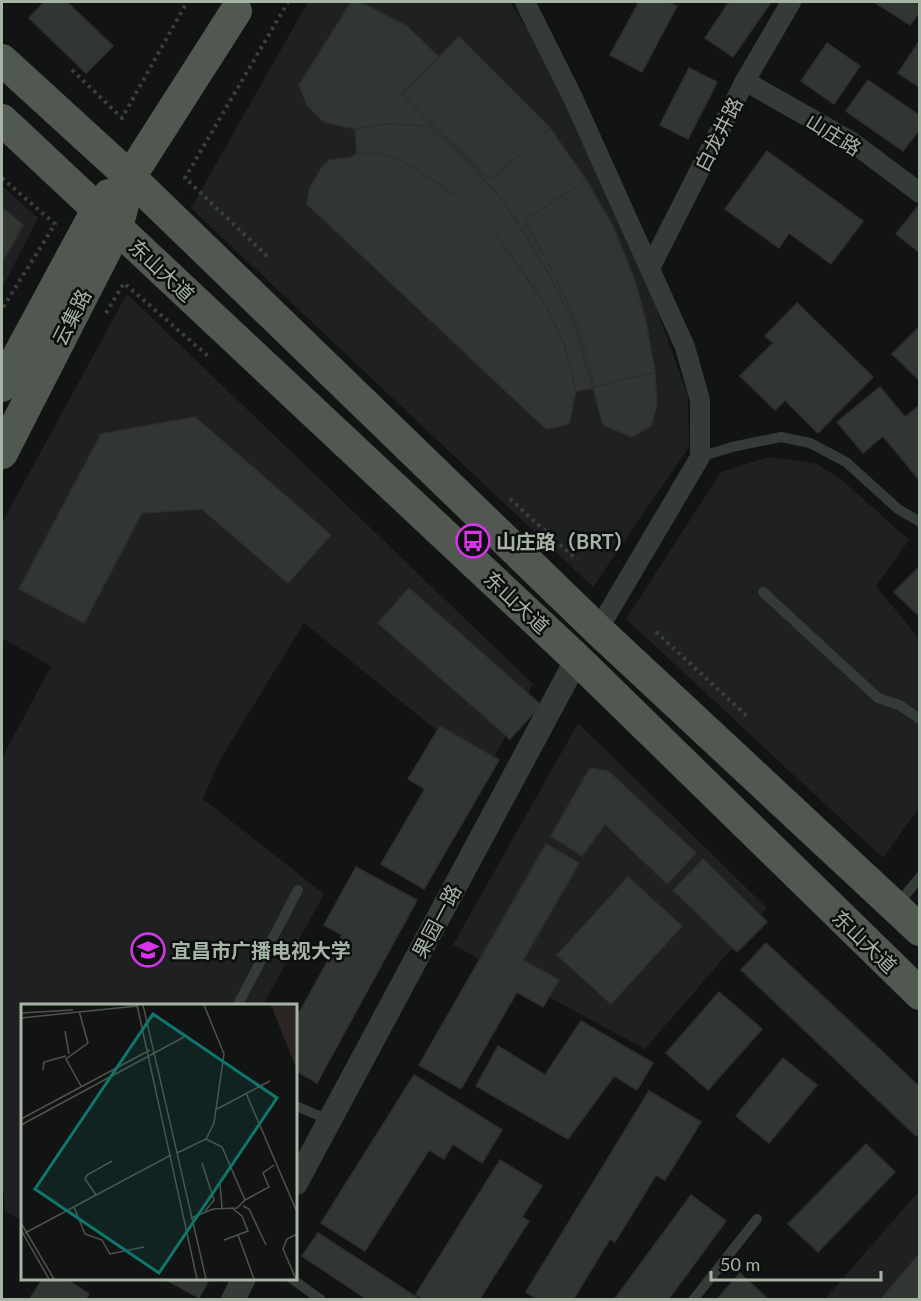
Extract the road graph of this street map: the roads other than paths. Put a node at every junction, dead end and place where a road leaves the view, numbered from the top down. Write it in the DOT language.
graph roads {
  1 [pos="525,2"];
  2 [pos="791,2"];
  3 [pos="236,11"];
  4 [pos="2,60"];
  5 [pos="745,81"];
  6 [pos="2,120"];
  7 [pos="130,177"];
  8 [pos="920,193"];
  9 [pos="107,219"];
  10 [pos="650,268"];
  11 [pos="2,386"];
  12 [pos="2,453"];
  13 [pos="700,457"];
  14 [pos="920,522"];
  15 [pos="763,592"];
  16 [pos="598,630"];
  17 [pos="577,659"];
  18 [pos="920,719"];
  19 [pos="920,877"];
  20 [pos="298,890"];
  21 [pos="896,907"];
  22 [pos="920,930"];
  23 [pos="920,994"];
  24 [pos="238,1004"];
  25 [pos="297,1106"];
  26 [pos="329,1120"];
  27 [pos="297,1181"];
  28 [pos="757,1219"];
  29 [pos="243,1280"];
  30 [pos="294,1280"];
  31 [pos="233,1299"];
  32 [pos="321,1299"];
  33 [pos="693,1299"];
  1 -- 10 [label="street"];
  2 -- 5 [label="street, 白龙井路"];
  3 -- 7 [label="main road, 云集路"];
  4 -- 7 [label="main road, 东山大道"];
  5 -- 8 [label="street, 山庄路"];
  5 -- 10 [label="street, 白龙井路"];
  6 -- 9 [label="main road, 东山大道"];
  7 -- 9 [label="main road, 云集路"];
  7 -- 16 [label="main road, 东山大道"];
  9 -- 11 [label="main road, 云集路"];
  9 -- 12 [label="main road, 云集路"];
  9 -- 17 [label="main road, 东山大道"];
  10 -- 13 [label="street"];
  13 -- 14 [label="lane"];
  13 -- 16 [label="street"];
  15 -- 18 [label="lane"];
  16 -- 21 [label="main road, 东山大道"];
  17 -- 23 [label="main road, 东山大道"];
  17 -- 26 [label="street, 果园一路"];
  19 -- 21 [label="lane"];
  20 -- 24 [label="lane"];
  21 -- 22 [label="main road, 东山大道"];
  25 -- 26 [label="lane"];
  26 -- 27 [label="street, 果园一路"];
  28 -- 33 [label="lane"];
  29 -- 31 [label="street"];
  30 -- 32 [label="lane"];
}
